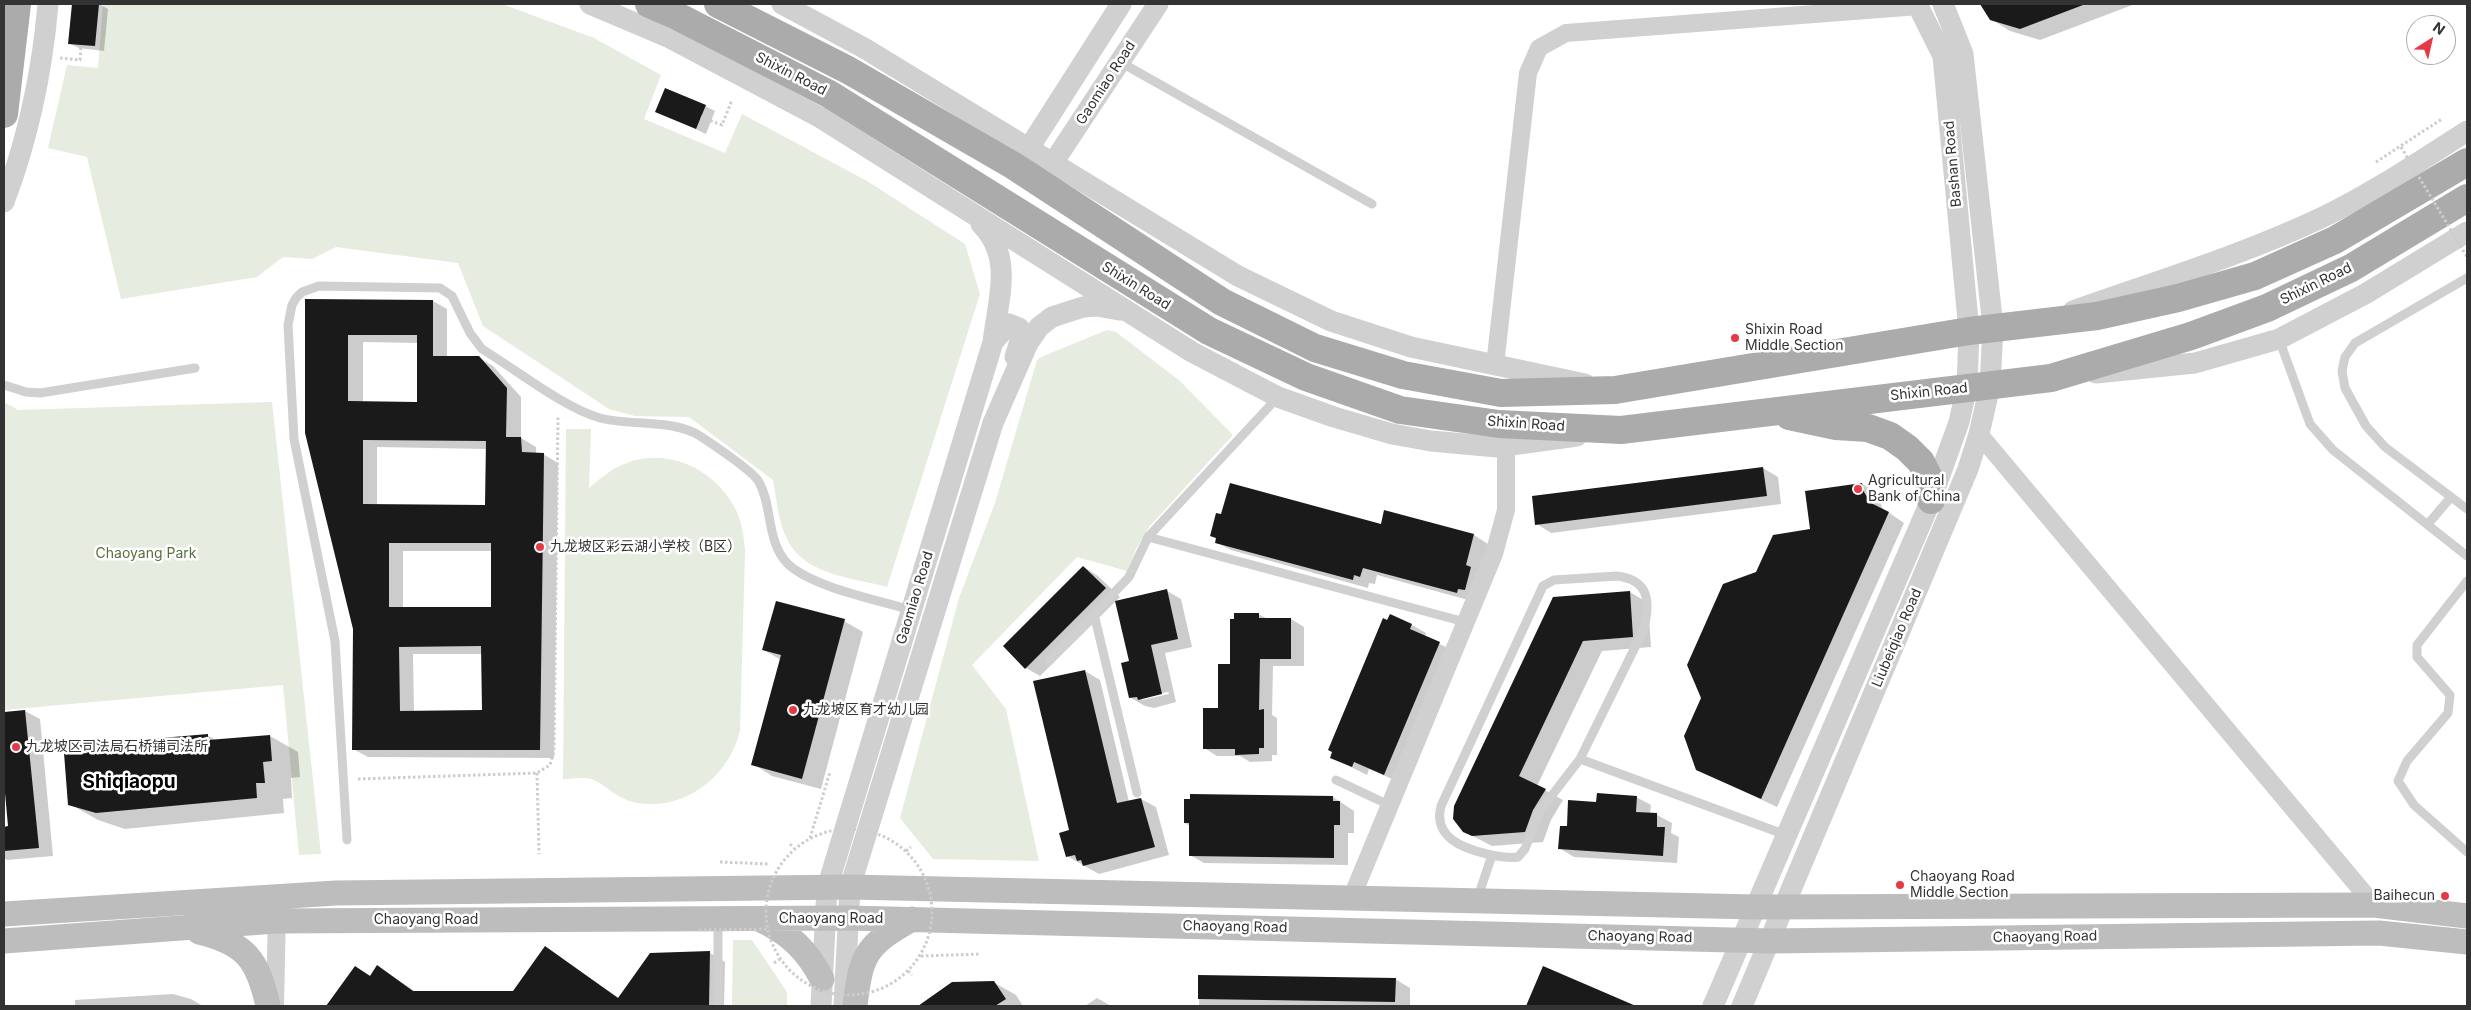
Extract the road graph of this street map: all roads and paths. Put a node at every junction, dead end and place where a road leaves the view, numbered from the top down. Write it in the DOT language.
graph roads {
  1 [pos="17,4"];
  2 [pos="48,4"];
  3 [pos="590,4"];
  4 [pos="649,4"];
  5 [pos="718,4"];
  6 [pos="782,4"];
  7 [pos="1121,4"];
  8 [pos="1158,4"];
  9 [pos="1943,4"];
  10 [pos="1918,5"];
  11 [pos="81,45"];
  12 [pos="59,58"];
  13 [pos="1120,62"];
  14 [pos="732,100"];
  15 [pos="4,114"];
  16 [pos="701,117"];
  17 [pos="2442,119"];
  18 [pos="2467,132"];
  19 [pos="2401,147"];
  20 [pos="1029,148"];
  21 [pos="1053,162"];
  22 [pos="2467,162"];
  23 [pos="2368,167"];
  24 [pos="2467,198"];
  25 [pos="4,202"];
  26 [pos="961,204"];
  27 [pos="1372,204"];
  28 [pos="2467,232"];
  29 [pos="2467,257"];
  30 [pos="2467,278"];
  31 [pos="1130,313"];
  32 [pos="2040,322"];
  33 [pos="1981,329"];
  34 [pos="2279,339"];
  35 [pos="993,342"];
  36 [pos="1495,365"];
  37 [pos="195,368"];
  38 [pos="2052,378"];
  39 [pos="4,385"];
  40 [pos="1978,386"];
  41 [pos="1615,390"];
  42 [pos="558,397"];
  43 [pos="1278,397"];
  44 [pos="1765,411"];
  45 [pos="993,423"];
  46 [pos="1622,430"];
  47 [pos="1979,434"];
  48 [pos="1506,446"];
  49 [pos="2451,497"];
  50 [pos="1931,500"];
  51 [pos="2467,509"];
  52 [pos="2428,524"];
  53 [pos="1148,537"];
  54 [pos="2467,556"];
  55 [pos="2467,582"];
  56 [pos="911,610"];
  57 [pos="1094,614"];
  58 [pos="1465,622"];
  59 [pos="1049,661"];
  60 [pos="1580,760"];
  61 [pos="830,772"];
  62 [pos="537,773"];
  63 [pos="343,779"];
  64 [pos="1336,780"];
  65 [pos="1137,793"];
  66 [pos="1389,805"];
  67 [pos="1787,836"];
  68 [pos="810,838"];
  69 [pos="347,840"];
  70 [pos="790,844"];
  71 [pos="911,847"];
  72 [pos="794,848"];
  73 [pos="906,851"];
  74 [pos="2467,852"];
  75 [pos="539,854"];
  76 [pos="1492,855"];
  77 [pos="720,862"];
  78 [pos="779,864"];
  79 [pos="839,888"];
  80 [pos="278,896"];
  81 [pos="1351,899"];
  82 [pos="1477,902"];
  83 [pos="2374,905"];
  84 [pos="1756,907"];
  85 [pos="1783,907"];
  86 [pos="4,914"];
  87 [pos="2467,916"];
  88 [pos="838,918"];
  89 [pos="913,919"];
  90 [pos="276,921"];
  91 [pos="764,924"];
  92 [pos="709,925"];
  93 [pos="182,928"];
  94 [pos="1742,940"];
  95 [pos="4,941"];
  96 [pos="1771,941"];
  97 [pos="2467,942"];
  98 [pos="980,954"];
  99 [pos="921,956"];
  100 [pos="780,959"];
  101 [pos="774,963"];
  102 [pos="908,971"];
  103 [pos="912,975"];
  104 [pos="822,979"];
  105 [pos="268,1006"];
  106 [pos="275,1006"];
  107 [pos="718,1006"];
  108 [pos="821,1006"];
  109 [pos="844,1006"];
  110 [pos="855,1006"];
  111 [pos="1713,1006"];
  112 [pos="1742,1006"];
  1 -- 15 [label="main road"];
  2 -- 25 [label="street"];
  3 -- 26 [label="street"];
  4 -- 46 [label="main road, Shixin Road"];
  5 -- 41 [label="main road"];
  6 -- 20 [label="street"];
  7 -- 20 [label="street"];
  8 -- 13 [label="street, Gaomiao Road"];
  9 -- 33 [label="street, Bashan Road"];
  10 -- 33 [label="street, Bashan Road"];
  10 -- 36 [label="street"];
  11 -- 12 [label="path"];
  13 -- 21 [label="street, Gaomiao Road"];
  13 -- 27 [label="lane"];
  14 -- 16 [label="path"];
  17 -- 19 [label="path"];
  18 -- 32 [label="street"];
  19 -- 23 [label="path"];
  19 -- 29 [label="path, bridge"];
  20 -- 21 [label="street"];
  21 -- 36 [label="street"];
  22 -- 32 [label="main road"];
  24 -- 38 [label="main road, Shixin Road"];
  26 -- 31 [label="street"];
  26 -- 35 [label="street, Gaomiao Road"];
  28 -- 34 [label="street"];
  30 -- 49 [label="lane"];
  31 -- 43 [label="street"];
  31 -- 45 [label="street, Gaomiao Road"];
  32 -- 33 [label="main road"];
  33 -- 40 [label="street, Liubeiqiao Road"];
  33 -- 41 [label="main road"];
  34 -- 38 [label="street"];
  34 -- 52 [label="lane"];
  35 -- 45 [label="street"];
  35 -- 56 [label="street, Gaomiao Road"];
  36 -- 41 [label="street"];
  37 -- 39 [label="lane"];
  38 -- 40 [label="main road, Shixin Road"];
  40 -- 44 [label="main road, Shixin Road"];
  40 -- 47 [label="street, Liubeiqiao Road"];
  40 -- 50 [label="street, Liubeiqiao Road"];
  42 -- 56 [label="lane"];
  42 -- 62 [label="path"];
  42 -- 63 [label="lane"];
  43 -- 48 [label="street"];
  43 -- 53 [label="lane"];
  44 -- 46 [label="main road, Shixin Road"];
  44 -- 50 [label="main road"];
  45 -- 79 [label="street, Gaomiao Road"];
  46 -- 48 [label="street"];
  47 -- 83 [label="street"];
  47 -- 85 [label="street, Liubeiqiao Road"];
  48 -- 58 [label="street"];
  49 -- 51 [label="lane"];
  49 -- 52 [label="lane"];
  50 -- 67 [label="street, Liubeiqiao Road"];
  52 -- 54 [label="lane"];
  53 -- 57 [label="lane"];
  53 -- 58 [label="lane"];
  55 -- 74 [label="lane"];
  56 -- 79 [label="street, Gaomiao Road"];
  57 -- 59 [label="lane"];
  57 -- 65 [label="lane"];
  58 -- 66 [label="street"];
  60 -- 67 [label="lane"];
  60 -- 76 [label="lane"];
  60 -- 76 [label="lane"];
  61 -- 68 [label="path"];
  62 -- 63 [label="path"];
  62 -- 75 [label="path"];
  63 -- 69 [label="lane"];
  64 -- 66 [label="lane"];
  66 -- 81 [label="street"];
  67 -- 84 [label="street, Liubeiqiao Road"];
  68 -- 72 [label="path, bridge"];
  68 -- 73 [label="path, bridge"];
  70 -- 72 [label="path"];
  71 -- 73 [label="path, bridge"];
  72 -- 78 [label="path, bridge"];
  73 -- 99 [label="path, bridge"];
  76 -- 82 [label="lane"];
  77 -- 78 [label="path"];
  78 -- 91 [label="path, bridge"];
  79 -- 80 [label="main road, Chaoyang Road"];
  79 -- 81 [label="main road, Chaoyang Road"];
  79 -- 88 [label="street, Gaomiao Road"];
  80 -- 86 [label="main road, Chaoyang Road"];
  80 -- 90 [label="street"];
  81 -- 82 [label="main road, Chaoyang Road"];
  82 -- 84 [label="main road, Chaoyang Road"];
  83 -- 85 [label="main road, Chaoyang Road"];
  83 -- 87 [label="main road, Chaoyang Road"];
  84 -- 85 [label="main road, Chaoyang Road"];
  84 -- 94 [label="street, Liubeiqiao Road"];
  85 -- 96 [label="street, Liubeiqiao Road"];
  88 -- 89 [label="main road, Chaoyang Road"];
  88 -- 91 [label="main road, Chaoyang Road"];
  88 -- 104 [label="street, Gaomiao Road"];
  88 -- 109 [label="street, Gaomiao Road"];
  89 -- 94 [label="main road, Chaoyang Road"];
  89 -- 110 [label="main road"];
  90 -- 92 [label="main road, Chaoyang Road"];
  90 -- 93 [label="main road, Chaoyang Road"];
  90 -- 106 [label="street"];
  91 -- 92 [label="main road, Chaoyang Road"];
  91 -- 92 [label="path, bridge"];
  91 -- 100 [label="path, bridge"];
  91 -- 104 [label="main road"];
  92 -- 107 [label="lane"];
  93 -- 95 [label="main road, Chaoyang Road"];
  93 -- 105 [label="main road"];
  94 -- 96 [label="main road, Chaoyang Road"];
  94 -- 111 [label="street, Liubeiqiao Road"];
  96 -- 97 [label="main road, Chaoyang Road"];
  96 -- 112 [label="street, Liubeiqiao Road"];
  98 -- 99 [label="path"];
  99 -- 102 [label="path, bridge"];
  100 -- 101 [label="path"];
  100 -- 102 [label="path, bridge"];
  102 -- 103 [label="path, bridge"];
  104 -- 108 [label="street, Gaomiao Road"];
}
